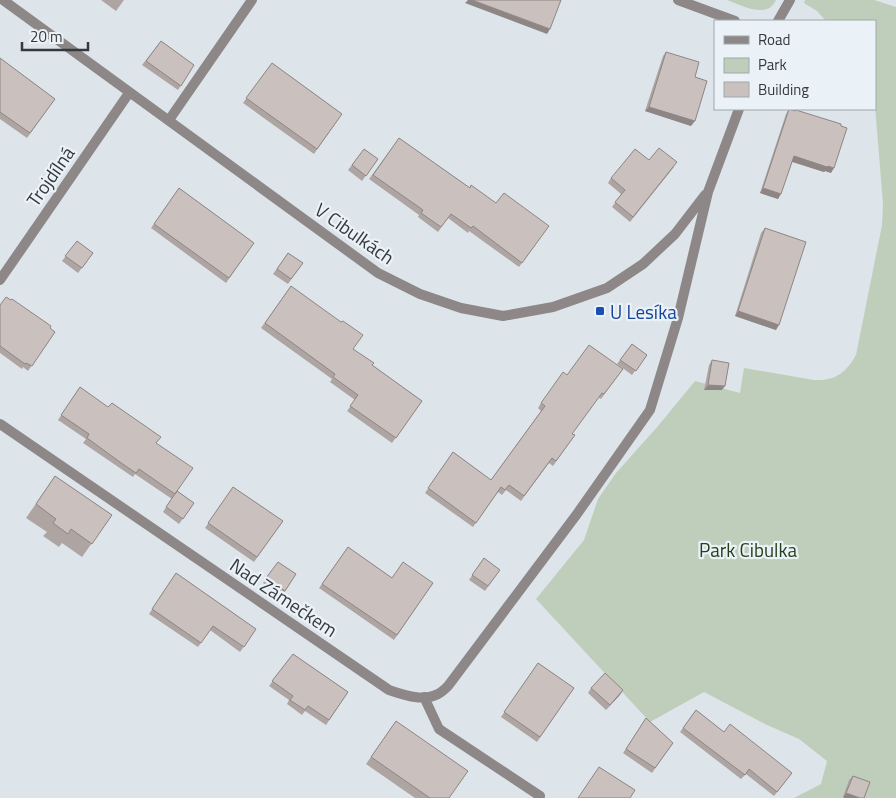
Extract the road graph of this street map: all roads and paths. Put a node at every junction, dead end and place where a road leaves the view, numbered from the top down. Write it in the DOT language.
graph roads {
  1 [pos="3,0"];
  2 [pos="252,0"];
  3 [pos="678,0"];
  4 [pos="790,0"];
  5 [pos="732,20"];
  6 [pos="779,20"];
  7 [pos="130,93"];
  8 [pos="740,110"];
  9 [pos="169,120"];
  10 [pos="708,192"];
  11 [pos="0,280"];
  12 [pos="0,424"];
  13 [pos="424,697"];
  14 [pos="540,796"];
  1 -- 7 [label="street, V Cibulkách"];
  2 -- 9 [label="street"];
  3 -- 5 [label="street"];
  4 -- 6 [label="street"];
  7 -- 9 [label="street, V Cibulkách"];
  7 -- 11 [label="street, Trojdílná"];
  8 -- 10 [label="street"];
  9 -- 10 [label="street, V Cibulkách"];
  10 -- 13 [label="street"];
  12 -- 13 [label="street, Nad Zámečkem"];
  13 -- 14 [label="street"];
}
